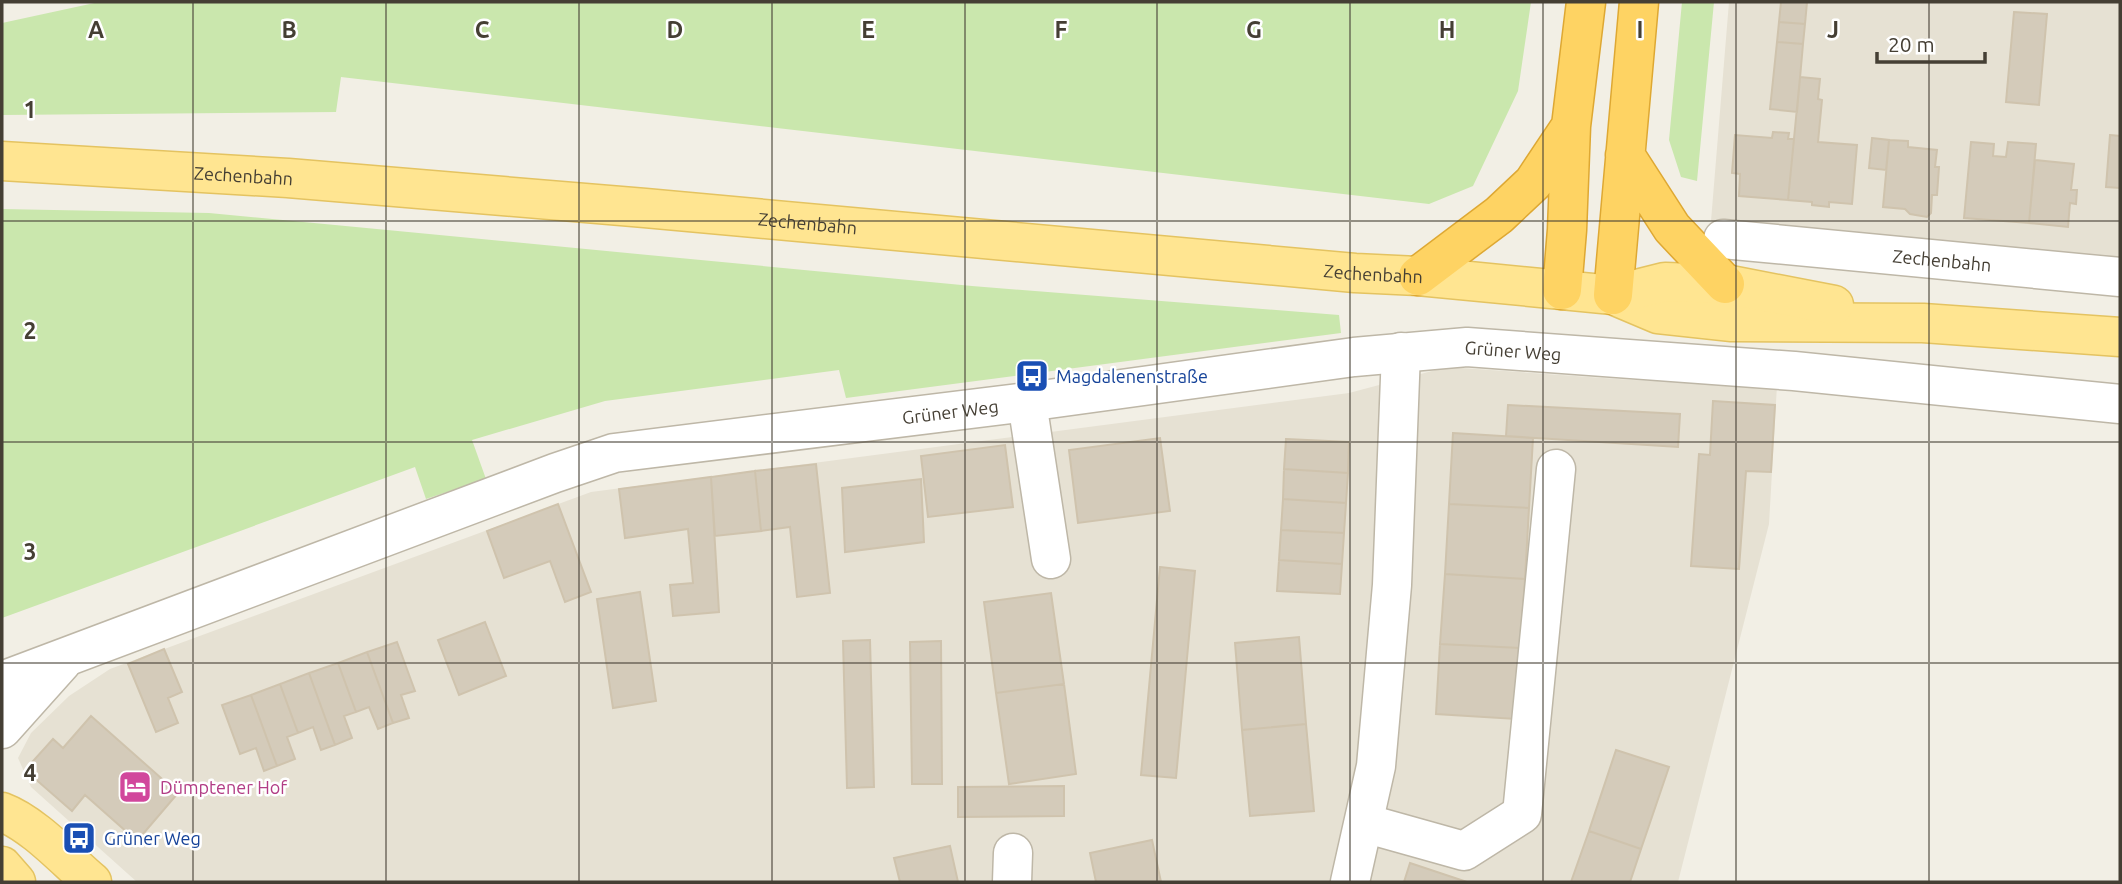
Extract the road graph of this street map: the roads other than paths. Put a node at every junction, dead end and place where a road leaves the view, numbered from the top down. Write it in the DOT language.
graph roads {
  1 [pos="1586,2"];
  2 [pos="1639,2"];
  3 [pos="1571,126"];
  4 [pos="1625,155"];
  5 [pos="2,161"];
  6 [pos="1723,239"];
  7 [pos="1418,276"];
  8 [pos="2120,277"];
  9 [pos="1725,284"];
  10 [pos="1562,290"];
  11 [pos="1613,295"];
  12 [pos="1923,323"];
  13 [pos="2120,337"];
  14 [pos="1401,352"];
  15 [pos="1027,402"];
  16 [pos="2120,404"];
  17 [pos="1556,469"];
  18 [pos="1051,559"];
  19 [pos="65,658"];
  20 [pos="2,681"];
  21 [pos="2,729"];
  22 [pos="2,812"];
  23 [pos="1364,823"];
  24 [pos="2,866"];
  25 [pos="16,882"];
  26 [pos="92,882"];
  27 [pos="1350,882"];
  1 -- 3 [label="highway"];
  2 -- 4 [label="highway"];
  3 -- 7 [label="highway"];
  3 -- 10 [label="highway"];
  4 -- 9 [label="highway"];
  4 -- 11 [label="highway"];
  5 -- 7 [label="main road, Zechenbahn"];
  6 -- 8 [label="street, Zechenbahn"];
  7 -- 10 [label="main road, Zechenbahn"];
  9 -- 11 [label="main road, Zechenbahn"];
  9 -- 12 [label="main road, Zechenbahn"];
  10 -- 11 [label="main road, Zechenbahn"];
  11 -- 12 [label="main road, Zechenbahn"];
  12 -- 13 [label="main road, Zechenbahn"];
  14 -- 15 [label="street, Grüner Weg"];
  14 -- 16 [label="street, Grüner Weg"];
  14 -- 23 [label="street"];
  15 -- 18 [label="street"];
  15 -- 19 [label="street, Grüner Weg"];
  17 -- 23 [label="street"];
  19 -- 20 [label="street, Grüner Weg"];
  19 -- 21 [label="street, Grüner Weg"];
  22 -- 26 [label="main road"];
  23 -- 27 [label="street"];
  24 -- 25 [label="main road"];
}
